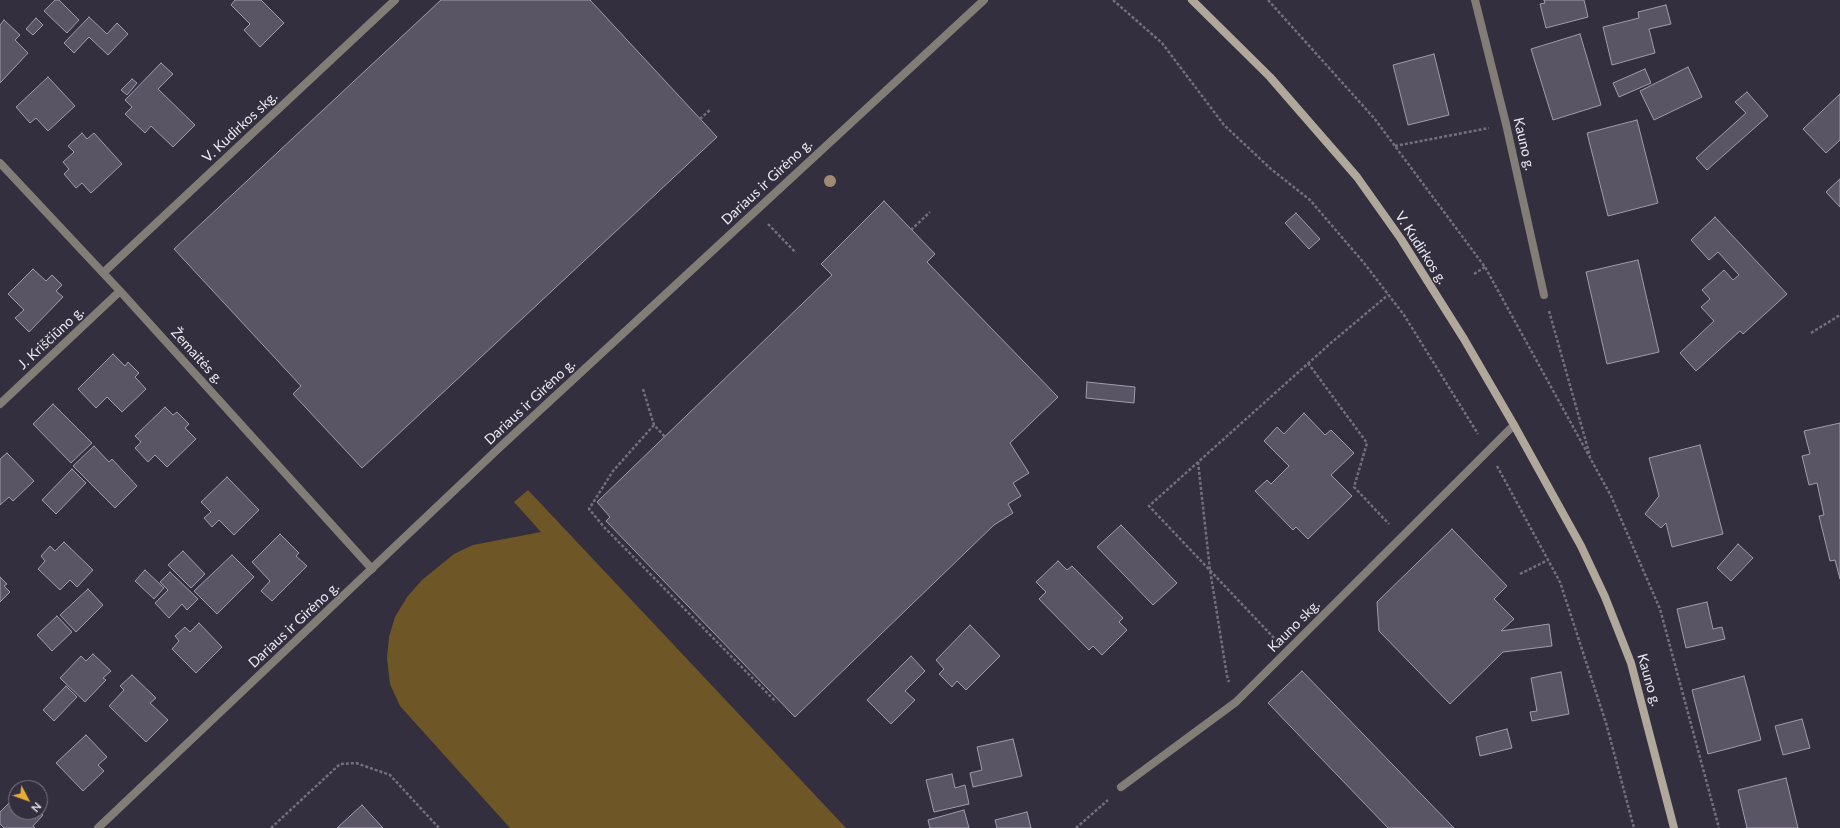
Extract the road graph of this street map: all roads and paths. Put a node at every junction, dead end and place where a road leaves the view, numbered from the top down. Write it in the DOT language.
graph roads {
  1 [pos="395,0"];
  2 [pos="984,0"];
  3 [pos="1113,0"];
  4 [pos="1192,0"];
  5 [pos="1268,0"];
  6 [pos="1475,0"];
  7 [pos="711,109"];
  8 [pos="700,119"];
  9 [pos="1506,124"];
  10 [pos="1395,146"];
  11 [pos="0,163"];
  12 [pos="755,211"];
  13 [pos="930,212"];
  14 [pos="911,230"];
  15 [pos="796,253"];
  16 [pos="1485,267"];
  17 [pos="104,273"];
  18 [pos="1474,274"];
  19 [pos="120,291"];
  20 [pos="1388,295"];
  21 [pos="1544,295"];
  22 [pos="1840,315"];
  23 [pos="1811,333"];
  24 [pos="1308,363"];
  25 [pos="643,389"];
  26 [pos="0,404"];
  27 [pos="654,425"];
  28 [pos="1514,425"];
  29 [pos="665,437"];
  30 [pos="1489,451"];
  31 [pos="1591,461"];
  32 [pos="1198,462"];
  33 [pos="1402,537"];
  34 [pos="1581,546"];
  35 [pos="1548,560"];
  36 [pos="372,569"];
  37 [pos="1210,570"];
  38 [pos="1520,574"];
  39 [pos="1287,651"];
  40 [pos="776,702"];
  41 [pos="1236,702"];
  42 [pos="1121,787"];
  43 [pos="98,828"];
  44 [pos="271,828"];
  45 [pos="439,828"];
  46 [pos="1076,828"];
  47 [pos="1634,828"];
  48 [pos="1674,828"];
  49 [pos="1719,828"];
  1 -- 17 [label="street, V. Kudirkos skg."];
  2 -- 12 [label="street, Dariaus ir Girėno g."];
  3 -- 20 [label="path"];
  4 -- 28 [label="main road, V. Kudirkos g."];
  5 -- 10 [label="path"];
  6 -- 9 [label="street, Kauno g."];
  7 -- 8 [label="path"];
  9 -- 10 [label="path"];
  9 -- 21 [label="street, Kauno g."];
  10 -- 16 [label="path"];
  11 -- 17 [label="street, Žemaitės g."];
  12 -- 15 [label="path"];
  12 -- 36 [label="street, Dariaus ir Girėno g."];
  13 -- 14 [label="path"];
  16 -- 18 [label="path"];
  16 -- 31 [label="path"];
  17 -- 19 [label="street, Žemaitės g."];
  19 -- 26 [label="street, J. Kriščiūno g."];
  19 -- 36 [label="street, Žemaitės g."];
  20 -- 24 [label="path"];
  20 -- 30 [label="path"];
  21 -- 31 [label="path"];
  22 -- 23 [label="path"];
  24 -- 32 [label="path"];
  24 -- 33 [label="path"];
  25 -- 27 [label="path"];
  27 -- 29 [label="path"];
  27 -- 40 [label="path"];
  28 -- 30 [label="street, Kauno skg."];
  28 -- 34 [label="main road, V. Kudirkos g."];
  30 -- 33 [label="street, Kauno skg."];
  30 -- 35 [label="path"];
  31 -- 49 [label="path"];
  32 -- 37 [label="path"];
  32 -- 37 [label="path"];
  33 -- 39 [label="street, Kauno skg."];
  34 -- 48 [label="main road, Kauno g."];
  35 -- 38 [label="path"];
  35 -- 47 [label="path"];
  36 -- 43 [label="street, Dariaus ir Girėno g."];
  37 -- 39 [label="path"];
  37 -- 41 [label="path"];
  39 -- 41 [label="street, Kauno skg."];
  41 -- 42 [label="street, Kauno skg."];
  42 -- 46 [label="path"];
  44 -- 45 [label="path"];
}
